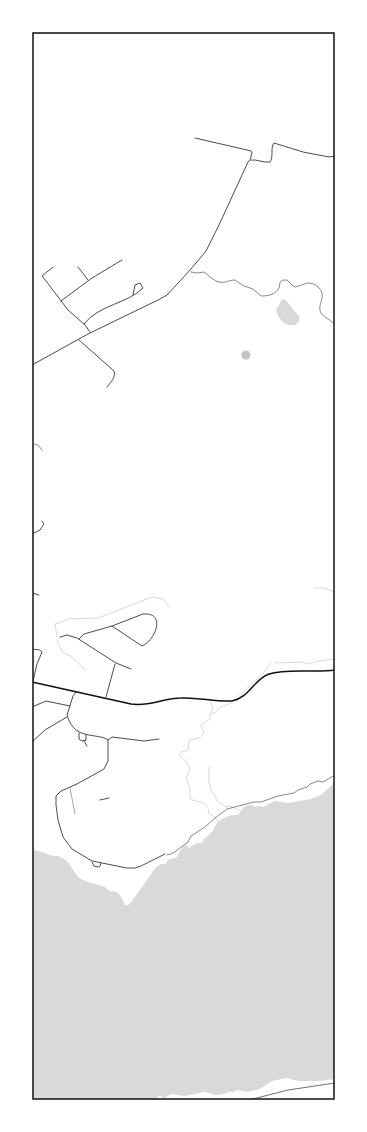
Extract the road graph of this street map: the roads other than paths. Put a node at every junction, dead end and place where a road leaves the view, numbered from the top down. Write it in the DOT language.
graph roads {
  1 [pos="195,138"];
  2 [pos="335,156"];
  3 [pos="250,160"];
  4 [pos="122,260"];
  5 [pos="53,267"];
  6 [pos="78,267"];
  7 [pos="88,281"];
  8 [pos="133,295"];
  9 [pos="61,301"];
  10 [pos="84,324"];
  11 [pos="90,333"];
  12 [pos="78,339"];
  13 [pos="32,365"];
  14 [pos="107,387"];
  15 [pos="42,521"];
  16 [pos="32,534"];
  17 [pos="32,593"];
  18 [pos="39,595"];
  19 [pos="112,626"];
  20 [pos="60,637"];
  21 [pos="79,639"];
  22 [pos="32,649"];
  23 [pos="116,663"];
  24 [pos="131,669"];
  25 [pos="335,670"];
  26 [pos="32,682"];
  27 [pos="75,691"];
  28 [pos="106,698"];
  29 [pos="32,706"];
  30 [pos="70,706"];
  31 [pos="68,717"];
  32 [pos="80,733"];
  33 [pos="86,735"];
  34 [pos="158,739"];
  35 [pos="108,740"];
  36 [pos="84,741"];
  37 [pos="32,742"];
  38 [pos="87,746"];
  39 [pos="69,788"];
  40 [pos="108,798"];
  41 [pos="100,800"];
  42 [pos="75,814"];
  43 [pos="165,854"];
  44 [pos="92,861"];
  45 [pos="101,863"];
  1 -- 3 [label="street"];
  2 -- 3 [label="street"];
  3 -- 11 [label="street"];
  4 -- 7 [label="street"];
  5 -- 9 [label="street"];
  6 -- 7 [label="street"];
  7 -- 9 [label="street"];
  8 -- 8 [label="street"];
  8 -- 10 [label="street"];
  9 -- 10 [label="street"];
  10 -- 11 [label="street"];
  11 -- 12 [label="street"];
  12 -- 13 [label="street"];
  12 -- 14 [label="street"];
  15 -- 16 [label="street"];
  17 -- 18 [label="street"];
  19 -- 19 [label="street"];
  19 -- 21 [label="street"];
  20 -- 21 [label="street"];
  21 -- 23 [label="street"];
  22 -- 26 [label="street"];
  23 -- 24 [label="street"];
  23 -- 28 [label="street"];
  25 -- 28 [label="main road"];
  26 -- 27 [label="main road"];
  27 -- 28 [label="main road"];
  27 -- 30 [label="street"];
  29 -- 30 [label="street"];
  30 -- 31 [label="street"];
  31 -- 32 [label="street"];
  31 -- 37 [label="street"];
  32 -- 33 [label="street"];
  32 -- 36 [label="street"];
  33 -- 35 [label="street"];
  33 -- 36 [label="street"];
  34 -- 35 [label="street"];
  35 -- 39 [label="street"];
  36 -- 38 [label="street"];
  39 -- 42 [label="lane"];
  39 -- 44 [label="street"];
  40 -- 41 [label="street"];
  43 -- 45 [label="street"];
  44 -- 45 [label="street"];
  44 -- 45 [label="street"];
}
